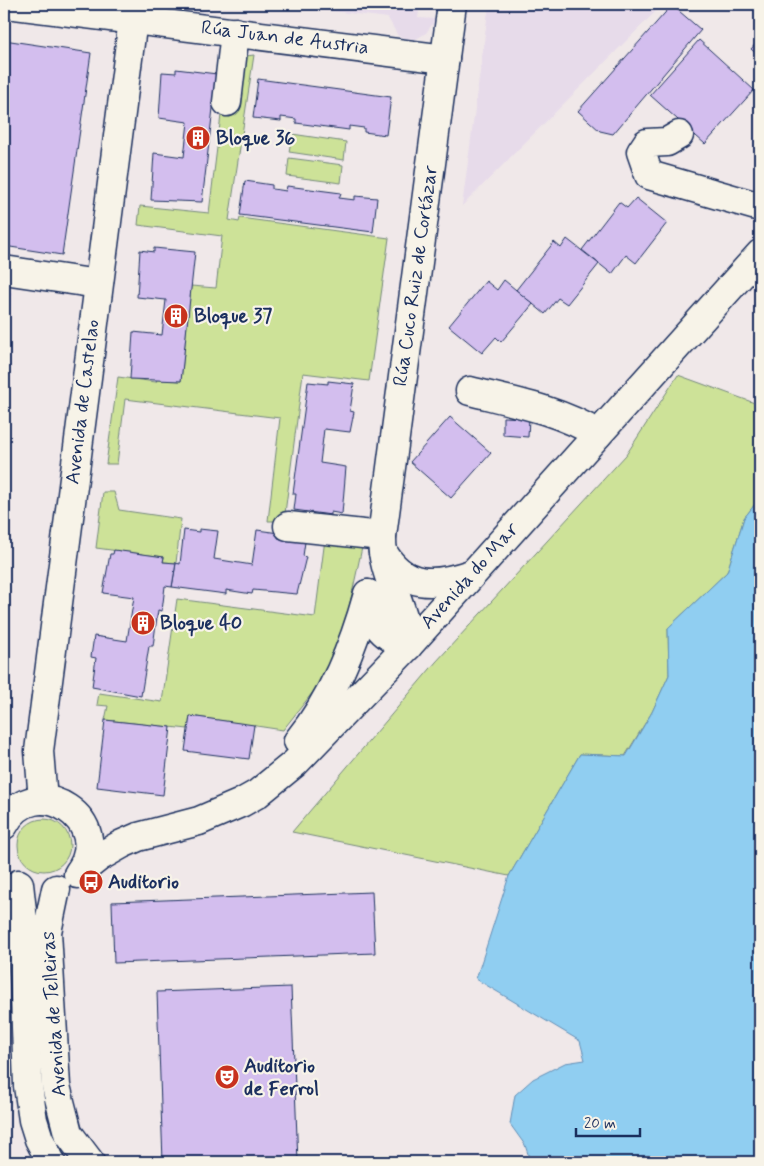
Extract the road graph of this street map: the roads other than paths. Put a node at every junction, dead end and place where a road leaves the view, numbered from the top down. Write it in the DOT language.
graph roads {
  1 [pos="7,4"];
  2 [pos="452,4"];
  3 [pos="133,12"];
  4 [pos="235,32"];
  5 [pos="445,60"];
  6 [pos="227,102"];
  7 [pos="679,135"];
  8 [pos="760,207"];
  9 [pos="760,254"];
  10 [pos="4,270"];
  11 [pos="98,284"];
  12 [pos="470,392"];
  13 [pos="598,434"];
  14 [pos="288,526"];
  15 [pos="381,542"];
  16 [pos="471,574"];
  17 [pos="368,594"];
  18 [pos="408,646"];
  19 [pos="258,794"];
  20 [pos="43,800"];
  21 [pos="82,821"];
  22 [pos="5,822"];
  23 [pos="138,837"];
  24 [pos="80,872"];
  25 [pos="11,875"];
  26 [pos="56,889"];
  27 [pos="51,1162"];
  28 [pos="90,1162"];
  1 -- 3 [label="street, Rúa Juan de Austria"];
  2 -- 5 [label="street, Rúa Cuco Ruiz de Cortázar"];
  3 -- 4 [label="street, Rúa Juan de Austria"];
  3 -- 11 [label="street, Avenida de Castelao"];
  4 -- 5 [label="street, Rúa Juan de Austria"];
  4 -- 6 [label="street"];
  5 -- 15 [label="street, Rúa Cuco Ruiz de Cortázar"];
  7 -- 8 [label="street"];
  9 -- 13 [label="street, Avenida do Mar"];
  10 -- 11 [label="street"];
  11 -- 20 [label="street, Avenida de Castelao"];
  12 -- 13 [label="street"];
  13 -- 16 [label="street, Avenida do Mar"];
  14 -- 15 [label="street"];
  15 -- 16 [label="street"];
  15 -- 17 [label="street"];
  15 -- 18 [label="street"];
  16 -- 18 [label="street, Avenida do Mar"];
  17 -- 18 [label="street"];
  17 -- 19 [label="street"];
  18 -- 19 [label="street, Avenida do Mar"];
  19 -- 23 [label="street, Avenida do Mar"];
  20 -- 21 [label="street, Avenida do Mar"];
  20 -- 22 [label="street"];
  21 -- 23 [label="street, Avenida do Mar"];
  21 -- 24 [label="street"];
  23 -- 24 [label="street, Avenida do Mar"];
  24 -- 26 [label="street, Avenida do Mar"];
  25 -- 26 [label="street"];
  25 -- 27 [label="street, Avenida de Telleiras"];
  26 -- 28 [label="street, Avenida de Telleiras"];
}
